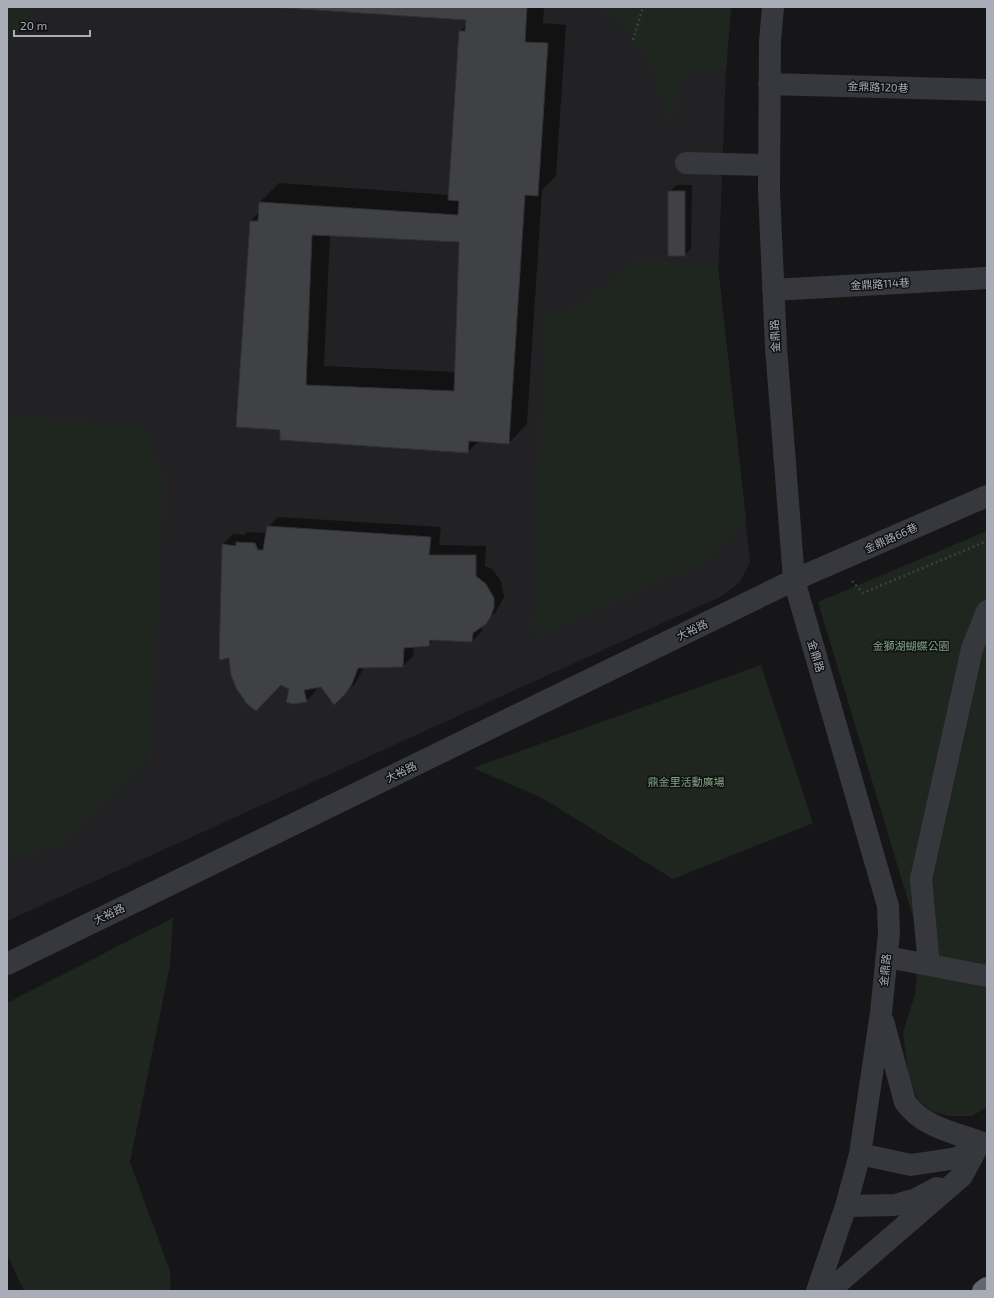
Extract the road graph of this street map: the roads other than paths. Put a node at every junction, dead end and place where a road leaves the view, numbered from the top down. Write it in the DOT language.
graph roads {
  1 [pos="773,7"];
  2 [pos="769,84"];
  3 [pos="987,90"];
  4 [pos="686,163"];
  5 [pos="769,165"];
  6 [pos="987,278"];
  7 [pos="773,290"];
  8 [pos="987,496"];
  9 [pos="794,580"];
  10 [pos="987,611"];
  11 [pos="887,957"];
  12 [pos="7,964"];
  13 [pos="930,965"];
  14 [pos="987,976"];
  15 [pos="881,1013"];
  16 [pos="983,1140"];
  17 [pos="860,1154"];
  18 [pos="962,1176"];
  19 [pos="846,1206"];
  20 [pos="987,1288"];
  21 [pos="817,1291"];
  22 [pos="830,1291"];
  23 [pos="983,1291"];
  1 -- 2 [label="street, 金鼎路"];
  2 -- 3 [label="street, 金鼎路120巷"];
  2 -- 5 [label="street, 金鼎路"];
  4 -- 5 [label="street"];
  5 -- 7 [label="street, 金鼎路"];
  6 -- 7 [label="street, 金鼎路114巷"];
  7 -- 9 [label="street, 金鼎路"];
  8 -- 9 [label="street, 金鼎路66巷"];
  9 -- 11 [label="street, 金鼎路"];
  9 -- 12 [label="street, 大裕路"];
  10 -- 13 [label="street"];
  11 -- 13 [label="street"];
  11 -- 15 [label="street, 金鼎路"];
  13 -- 14 [label="street"];
  15 -- 16 [label="street"];
  15 -- 17 [label="street, 金鼎路"];
  16 -- 17 [label="street"];
  16 -- 18 [label="street"];
  17 -- 19 [label="street, 金鼎路"];
  18 -- 19 [label="street"];
  18 -- 22 [label="street"];
  19 -- 21 [label="street, 金鼎路"];
  20 -- 23 [label="highway"];
}
